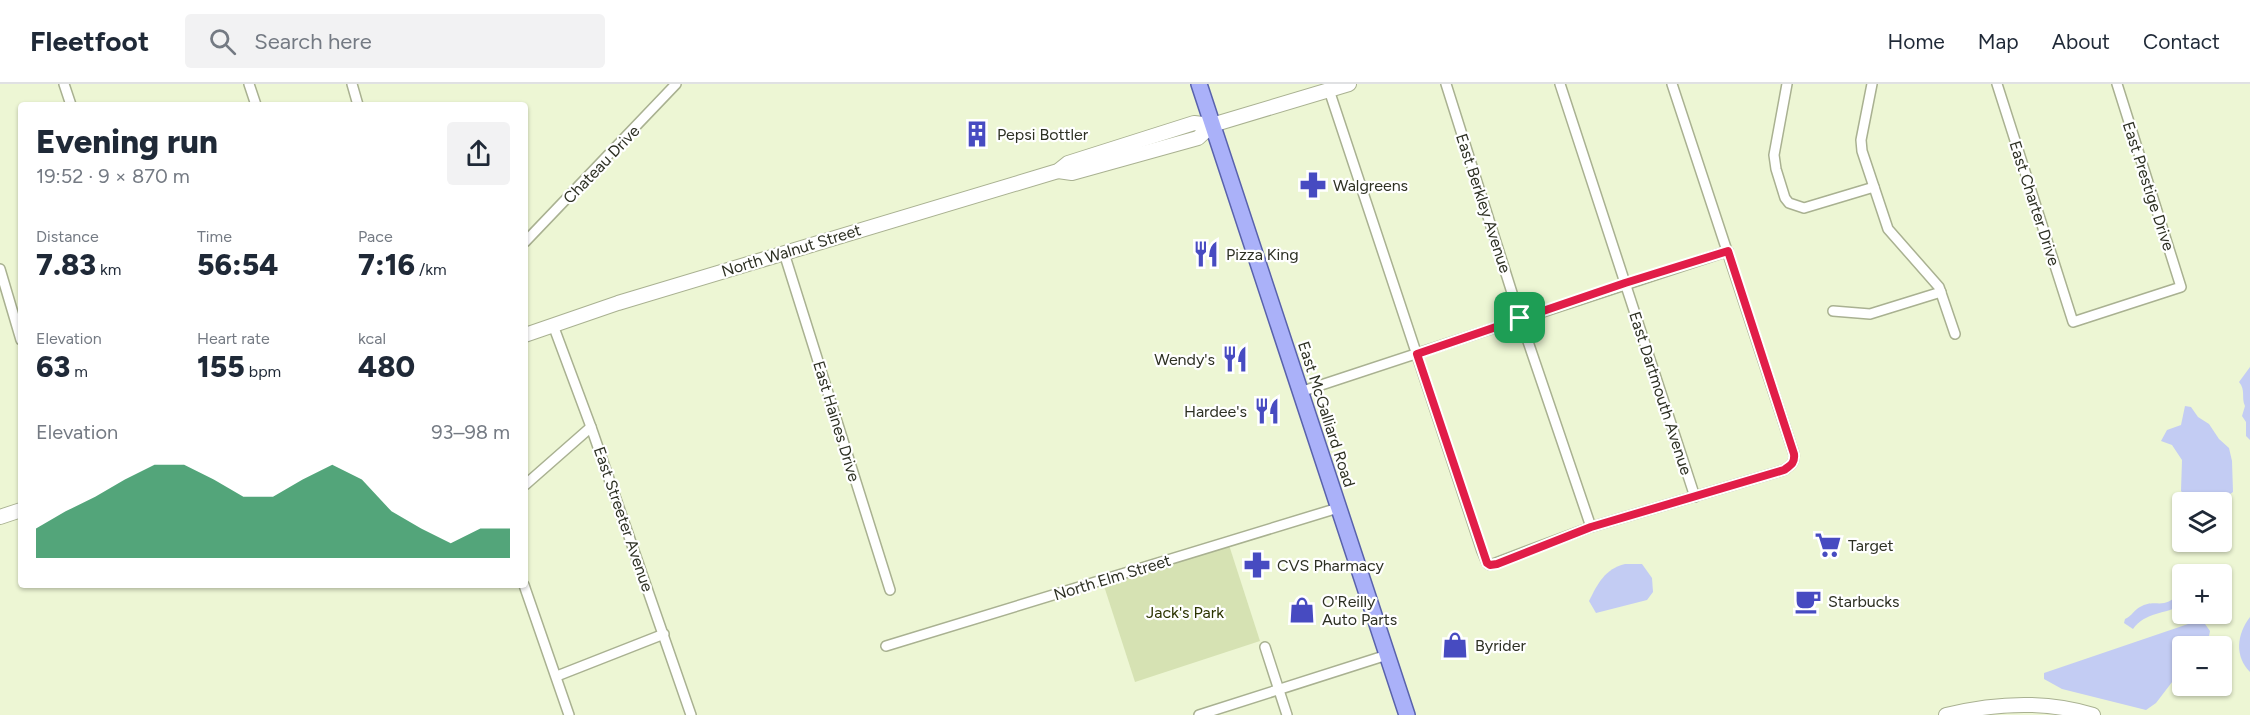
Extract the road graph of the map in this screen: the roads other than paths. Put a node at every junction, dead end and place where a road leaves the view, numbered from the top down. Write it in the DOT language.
graph roads {
  1 [pos="64,84"];
  2 [pos="249,84"];
  3 [pos="352,84"];
  4 [pos="676,84"];
  5 [pos="1199,84"];
  6 [pos="1349,84"];
  7 [pos="1446,84"];
  8 [pos="1560,84"];
  9 [pos="1672,84"];
  10 [pos="1787,84"];
  11 [pos="1872,84"];
  12 [pos="1997,84"];
  13 [pos="2117,84"];
  14 [pos="1329,90"];
  15 [pos="70,102"];
  16 [pos="255,102"];
  17 [pos="357,102"];
  18 [pos="1212,125"];
  19 [pos="1874,187"];
  20 [pos="528,239"];
  21 [pos="1728,251"];
  22 [pos="784,253"];
  23 [pos="0,270"];
  24 [pos="1625,283"];
  25 [pos="2181,287"];
  26 [pos="1941,292"];
  27 [pos="1833,310"];
  28 [pos="1520,318"];
  29 [pos="553,325"];
  30 [pos="18,330"];
  31 [pos="528,334"];
  32 [pos="1955,334"];
  33 [pos="1417,354"];
  34 [pos="1300,392"];
  35 [pos="591,427"];
  36 [pos="528,482"];
  37 [pos="1695,497"];
  38 [pos="1338,508"];
  39 [pos="18,511"];
  40 [pos="0,517"];
  41 [pos="1591,527"];
  42 [pos="525,588"];
  43 [pos="890,590"];
  44 [pos="664,634"];
  45 [pos="886,646"];
  46 [pos="1265,647"];
  47 [pos="1387,656"];
  48 [pos="557,676"];
  49 [pos="1278,690"];
  50 [pos="569,715"];
  51 [pos="691,715"];
  52 [pos="1199,715"];
  53 [pos="1287,715"];
  54 [pos="1407,715"];
  55 [pos="1947,715"];
  56 [pos="2094,715"];
  1 -- 15 [label="street"];
  2 -- 16 [label="street"];
  3 -- 17 [label="street"];
  4 -- 20 [label="street, Chateau Drive"];
  5 -- 18 [label="main road, East McGalliard Road"];
  6 -- 14 [label="main road, North Walnut Street"];
  7 -- 28 [label="street, East Berkley Avenue"];
  8 -- 24 [label="street, East Dartmouth Avenue"];
  9 -- 21 [label="street"];
  10 -- 19 [label="street"];
  11 -- 19 [label="street"];
  12 -- 25 [label="street, East Charter Drive"];
  13 -- 25 [label="street, East Prestige Drive"];
  14 -- 18 [label="main road, North Walnut Street"];
  14 -- 33 [label="street"];
  18 -- 22 [label="main road, North Walnut Street"];
  18 -- 34 [label="main road, East McGalliard Road"];
  19 -- 26 [label="street"];
  21 -- 24 [label="street"];
  21 -- 37 [label="street"];
  22 -- 29 [label="main road, North Walnut Street"];
  22 -- 43 [label="street, East Haines Drive"];
  23 -- 30 [label="street"];
  24 -- 28 [label="street"];
  24 -- 37 [label="street, East Dartmouth Avenue"];
  26 -- 27 [label="street"];
  26 -- 32 [label="street"];
  28 -- 33 [label="street"];
  28 -- 41 [label="street, East Berkley Avenue"];
  29 -- 31 [label="main road, North Walnut Street"];
  29 -- 35 [label="street, East Streeter Avenue"];
  33 -- 34 [label="street"];
  33 -- 41 [label="street"];
  34 -- 38 [label="main road, East McGalliard Road"];
  35 -- 36 [label="street"];
  35 -- 44 [label="street, East Streeter Avenue"];
  37 -- 41 [label="street"];
  38 -- 45 [label="street, North Elm Street"];
  38 -- 47 [label="main road, East McGalliard Road"];
  39 -- 40 [label="main road"];
  42 -- 48 [label="street"];
  44 -- 48 [label="street"];
  44 -- 51 [label="street, East Streeter Avenue"];
  46 -- 49 [label="street"];
  47 -- 49 [label="street"];
  47 -- 54 [label="main road, East McGalliard Road"];
  48 -- 50 [label="street"];
  49 -- 52 [label="street"];
  49 -- 53 [label="street"];
  55 -- 56 [label="main road"];
}
